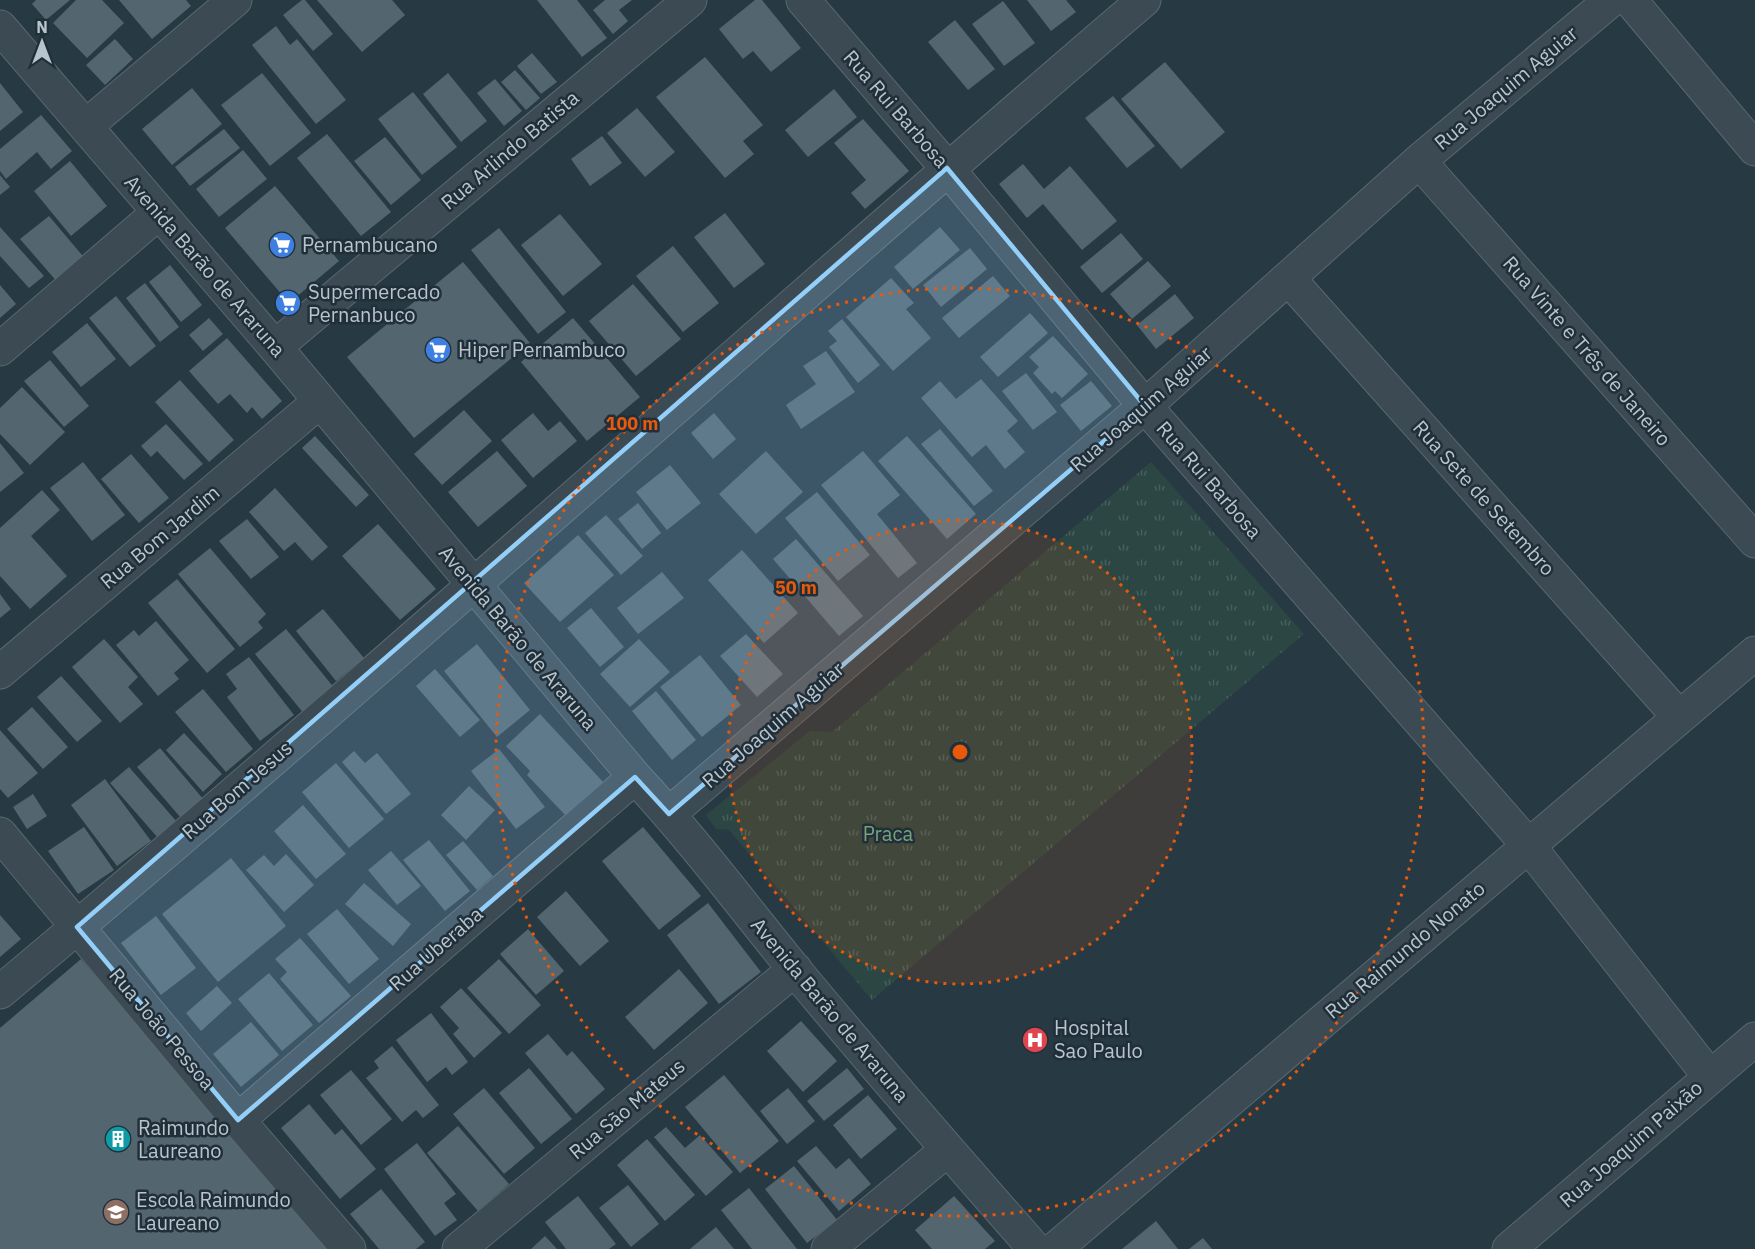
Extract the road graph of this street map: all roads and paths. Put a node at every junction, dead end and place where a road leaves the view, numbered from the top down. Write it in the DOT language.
graph roads {
  1 [pos="234,0"];
  2 [pos="690,0"];
  3 [pos="803,0"];
  4 [pos="1144,0"];
  5 [pos="1611,0"];
  6 [pos="1630,0"];
  7 [pos="0,28"];
  8 [pos="86,126"];
  9 [pos="1753,144"];
  10 [pos="1419,161"];
  11 [pos="947,168"];
  12 [pos="158,213"];
  13 [pos="1289,279"];
  14 [pos="275,347"];
  15 [pos="0,349"];
  16 [pos="320,401"];
  17 [pos="1145,406"];
  18 [pos="1755,541"];
  19 [pos="474,586"];
  20 [pos="1755,653"];
  21 [pos="0,672"];
  22 [pos="1679,717"];
  23 [pos="635,777"];
  24 [pos="669,814"];
  25 [pos="0,834"];
  26 [pos="1528,845"];
  27 [pos="78,927"];
  28 [pos="795,969"];
  29 [pos="0,992"];
  30 [pos="1755,1039"];
  31 [pos="1710,1077"];
  32 [pos="238,1120"];
  33 [pos="947,1150"];
  34 [pos="349,1249"];
  35 [pos="459,1249"];
  36 [pos="828,1249"];
  37 [pos="1035,1249"];
  38 [pos="1055,1249"];
  39 [pos="1509,1249"];
  1 -- 8 [label="street"];
  2 -- 14 [label="street, Rua Arlindo Batista"];
  3 -- 11 [label="street, Rua Rui Barbosa"];
  4 -- 11 [label="street"];
  5 -- 10 [label="street, Rua Joaquim Aguiar"];
  6 -- 9 [label="street"];
  7 -- 8 [label="street, Avenida Barão de Araruna"];
  8 -- 12 [label="street, Avenida Barão de Araruna"];
  10 -- 13 [label="street, Rua Joaquim Aguiar"];
  10 -- 18 [label="street, Rua Vinte e Três de Janeiro"];
  11 -- 17 [label="street, Rua Rui Barbosa"];
  11 -- 19 [label="street"];
  12 -- 14 [label="street, Avenida Barão de Araruna"];
  12 -- 15 [label="street"];
  13 -- 17 [label="street, Rua Joaquim Aguiar"];
  13 -- 22 [label="street, Rua Sete de Setembro"];
  14 -- 16 [label="street, Avenida Barão de Araruna"];
  16 -- 19 [label="street, Avenida Barão de Araruna"];
  16 -- 21 [label="street, Rua Bom Jardim"];
  17 -- 24 [label="street, Rua Joaquim Aguiar"];
  17 -- 26 [label="street, Rua Rui Barbosa"];
  19 -- 23 [label="street, Avenida Barão de Araruna"];
  19 -- 27 [label="street, Rua Bom Jesus"];
  20 -- 22 [label="street, Rua Raimundo Nonato"];
  22 -- 26 [label="street, Rua Raimundo Nonato"];
  23 -- 24 [label="street, Avenida Barão de Araruna"];
  23 -- 32 [label="street, Rua Uberaba"];
  24 -- 28 [label="street, Avenida Barão de Araruna"];
  25 -- 27 [label="street, Rua João Pessoa"];
  26 -- 31 [label="street, Rua Rui Barbosa"];
  26 -- 38 [label="street, Rua Raimundo Nonato"];
  27 -- 29 [label="street, Rua Bom Jesus"];
  27 -- 32 [label="street, Rua João Pessoa"];
  28 -- 33 [label="street, Avenida Barão de Araruna"];
  28 -- 35 [label="street, Rua São Mateus"];
  30 -- 31 [label="street, Rua Joaquim Paixão"];
  31 -- 39 [label="street, Rua Joaquim Paixão"];
  32 -- 34 [label="street, Rua João Pessoa"];
  33 -- 36 [label="street"];
  33 -- 37 [label="street, Avenida Barão de Araruna"];
}
